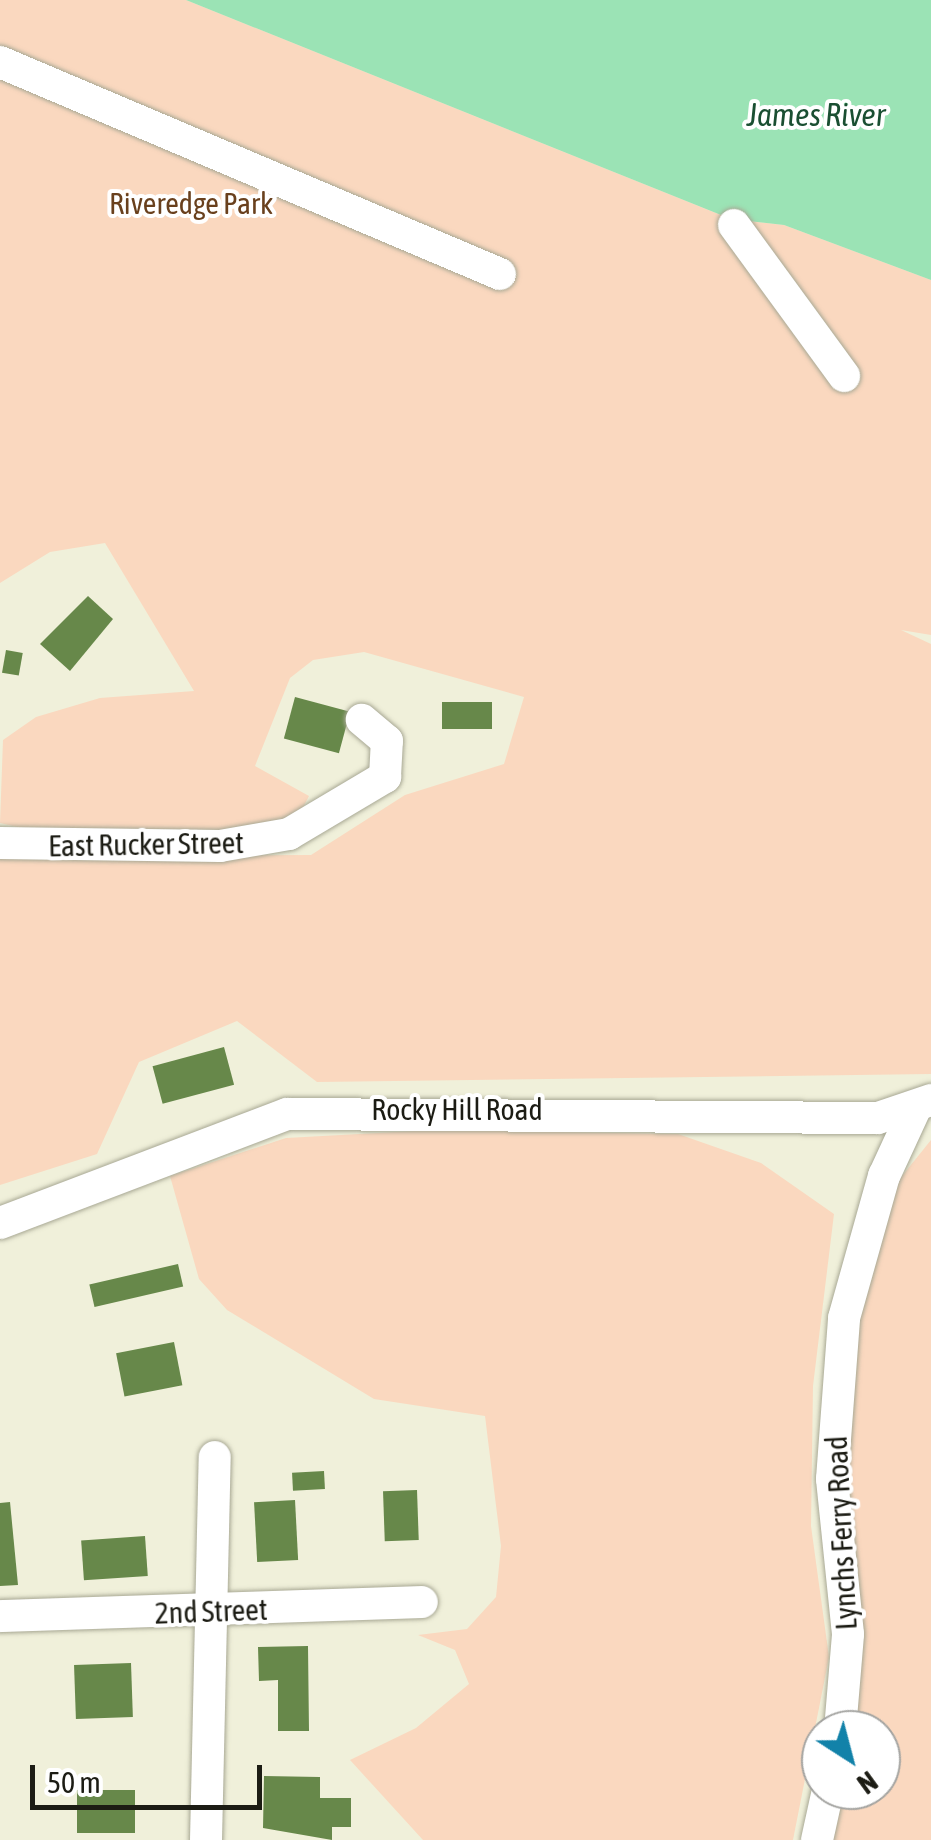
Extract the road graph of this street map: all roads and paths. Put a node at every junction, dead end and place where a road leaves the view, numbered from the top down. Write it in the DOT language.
graph roads {
  1 [pos="0,62"];
  2 [pos="734,225"];
  3 [pos="500,274"];
  4 [pos="844,376"];
  5 [pos="362,720"];
  6 [pos="0,843"];
  7 [pos="923,1104"];
  8 [pos="0,1223"];
  9 [pos="214,1457"];
  10 [pos="422,1602"];
  11 [pos="208,1612"];
  12 [pos="0,1616"];
  13 [pos="842,1710"];
  14 [pos="824,1810"];
  15 [pos="206,1840"];
  16 [pos="817,1840"];
  1 -- 3 [label="street"];
  2 -- 4 [label="street"];
  5 -- 6 [label="street, East Rucker Street"];
  7 -- 8 [label="street, Rocky Hill Road"];
  7 -- 13 [label="street, Lynchs Ferry Road"];
  9 -- 11 [label="street"];
  10 -- 11 [label="street, 2nd Street"];
  11 -- 12 [label="street, 2nd Street"];
  11 -- 15 [label="street"];
  14 -- 16 [label="street"];
}
